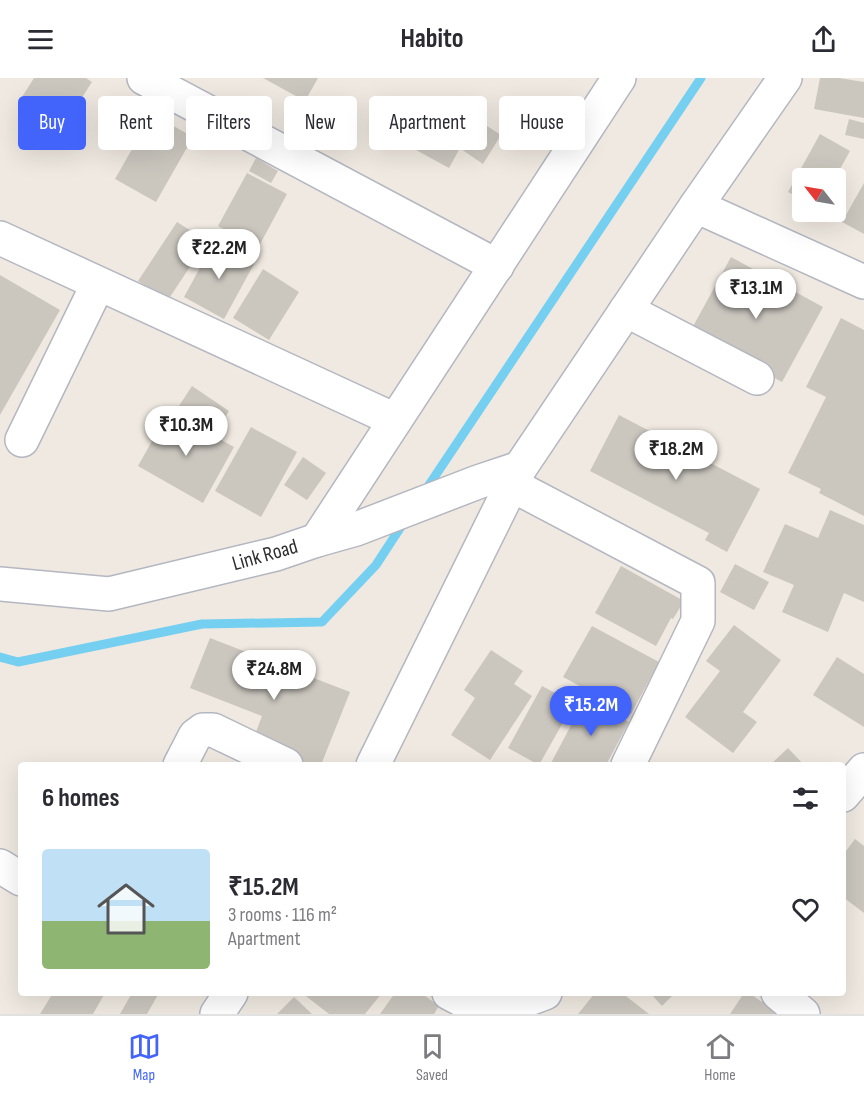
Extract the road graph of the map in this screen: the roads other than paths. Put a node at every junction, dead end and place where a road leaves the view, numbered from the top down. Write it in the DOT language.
graph roads {
  1 [pos="144,78"];
  2 [pos="619,78"];
  3 [pos="785,78"];
  4 [pos="696,206"];
  5 [pos="0,238"];
  6 [pos="497,266"];
  7 [pos="864,282"];
  8 [pos="98,284"];
  9 [pos="626,310"];
  10 [pos="757,378"];
  11 [pos="395,420"];
  12 [pos="22,440"];
  13 [pos="516,476"];
  14 [pos="316,540"];
  15 [pos="0,584"];
  16 [pos="182,762"];
  17 [pos="280,762"];
  18 [pos="374,762"];
  19 [pos="629,762"];
  20 [pos="864,770"];
  21 [pos="846,791"];
  22 [pos="0,866"];
  23 [pos="18,877"];
  24 [pos="537,996"];
  25 [pos="782,996"];
  26 [pos="465,1003"];
  27 [pos="803,1014"];
  1 -- 6 [label="street"];
  2 -- 6 [label="street"];
  3 -- 4 [label="street"];
  4 -- 7 [label="street"];
  4 -- 9 [label="street"];
  5 -- 8 [label="street"];
  6 -- 11 [label="street"];
  8 -- 11 [label="street"];
  8 -- 12 [label="street"];
  9 -- 10 [label="street"];
  9 -- 13 [label="street"];
  11 -- 14 [label="street"];
  13 -- 14 [label="street, Link Road"];
  13 -- 18 [label="street"];
  13 -- 19 [label="street"];
  14 -- 15 [label="street, Link Road"];
  16 -- 17 [label="street"];
  20 -- 21 [label="street"];
  22 -- 23 [label="street"];
  24 -- 26 [label="street"];
  25 -- 27 [label="street"];
}
